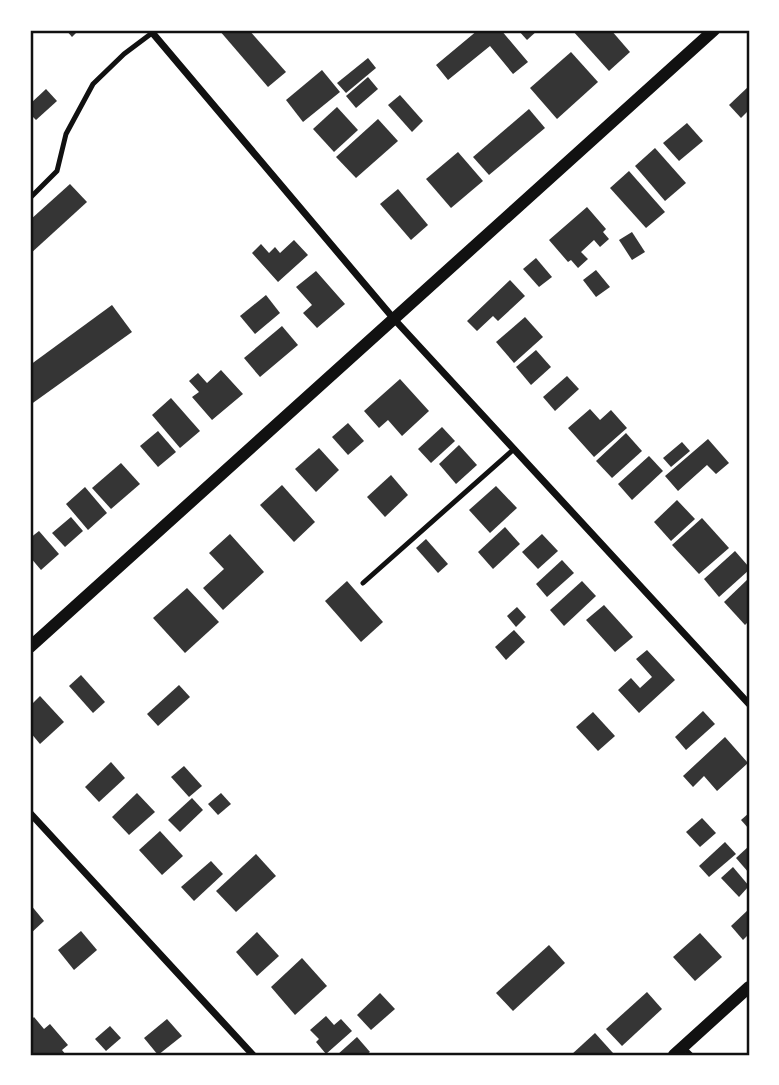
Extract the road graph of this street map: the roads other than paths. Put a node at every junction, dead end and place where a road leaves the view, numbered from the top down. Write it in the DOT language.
graph roads {
  1 [pos="714,30"];
  2 [pos="151,31"];
  3 [pos="30,198"];
  4 [pos="394,319"];
  5 [pos="514,449"];
  6 [pos="363,583"];
  7 [pos="30,647"];
  8 [pos="749,704"];
  9 [pos="30,813"];
  10 [pos="749,987"];
  11 [pos="683,1052"];
  12 [pos="253,1055"];
  1 -- 4 [label="street"];
  2 -- 3 [label="lane"];
  2 -- 4 [label="street"];
  4 -- 5 [label="street"];
  4 -- 7 [label="street"];
  5 -- 6 [label="lane"];
  5 -- 8 [label="street"];
  9 -- 12 [label="street"];
  10 -- 11 [label="street"];
}
